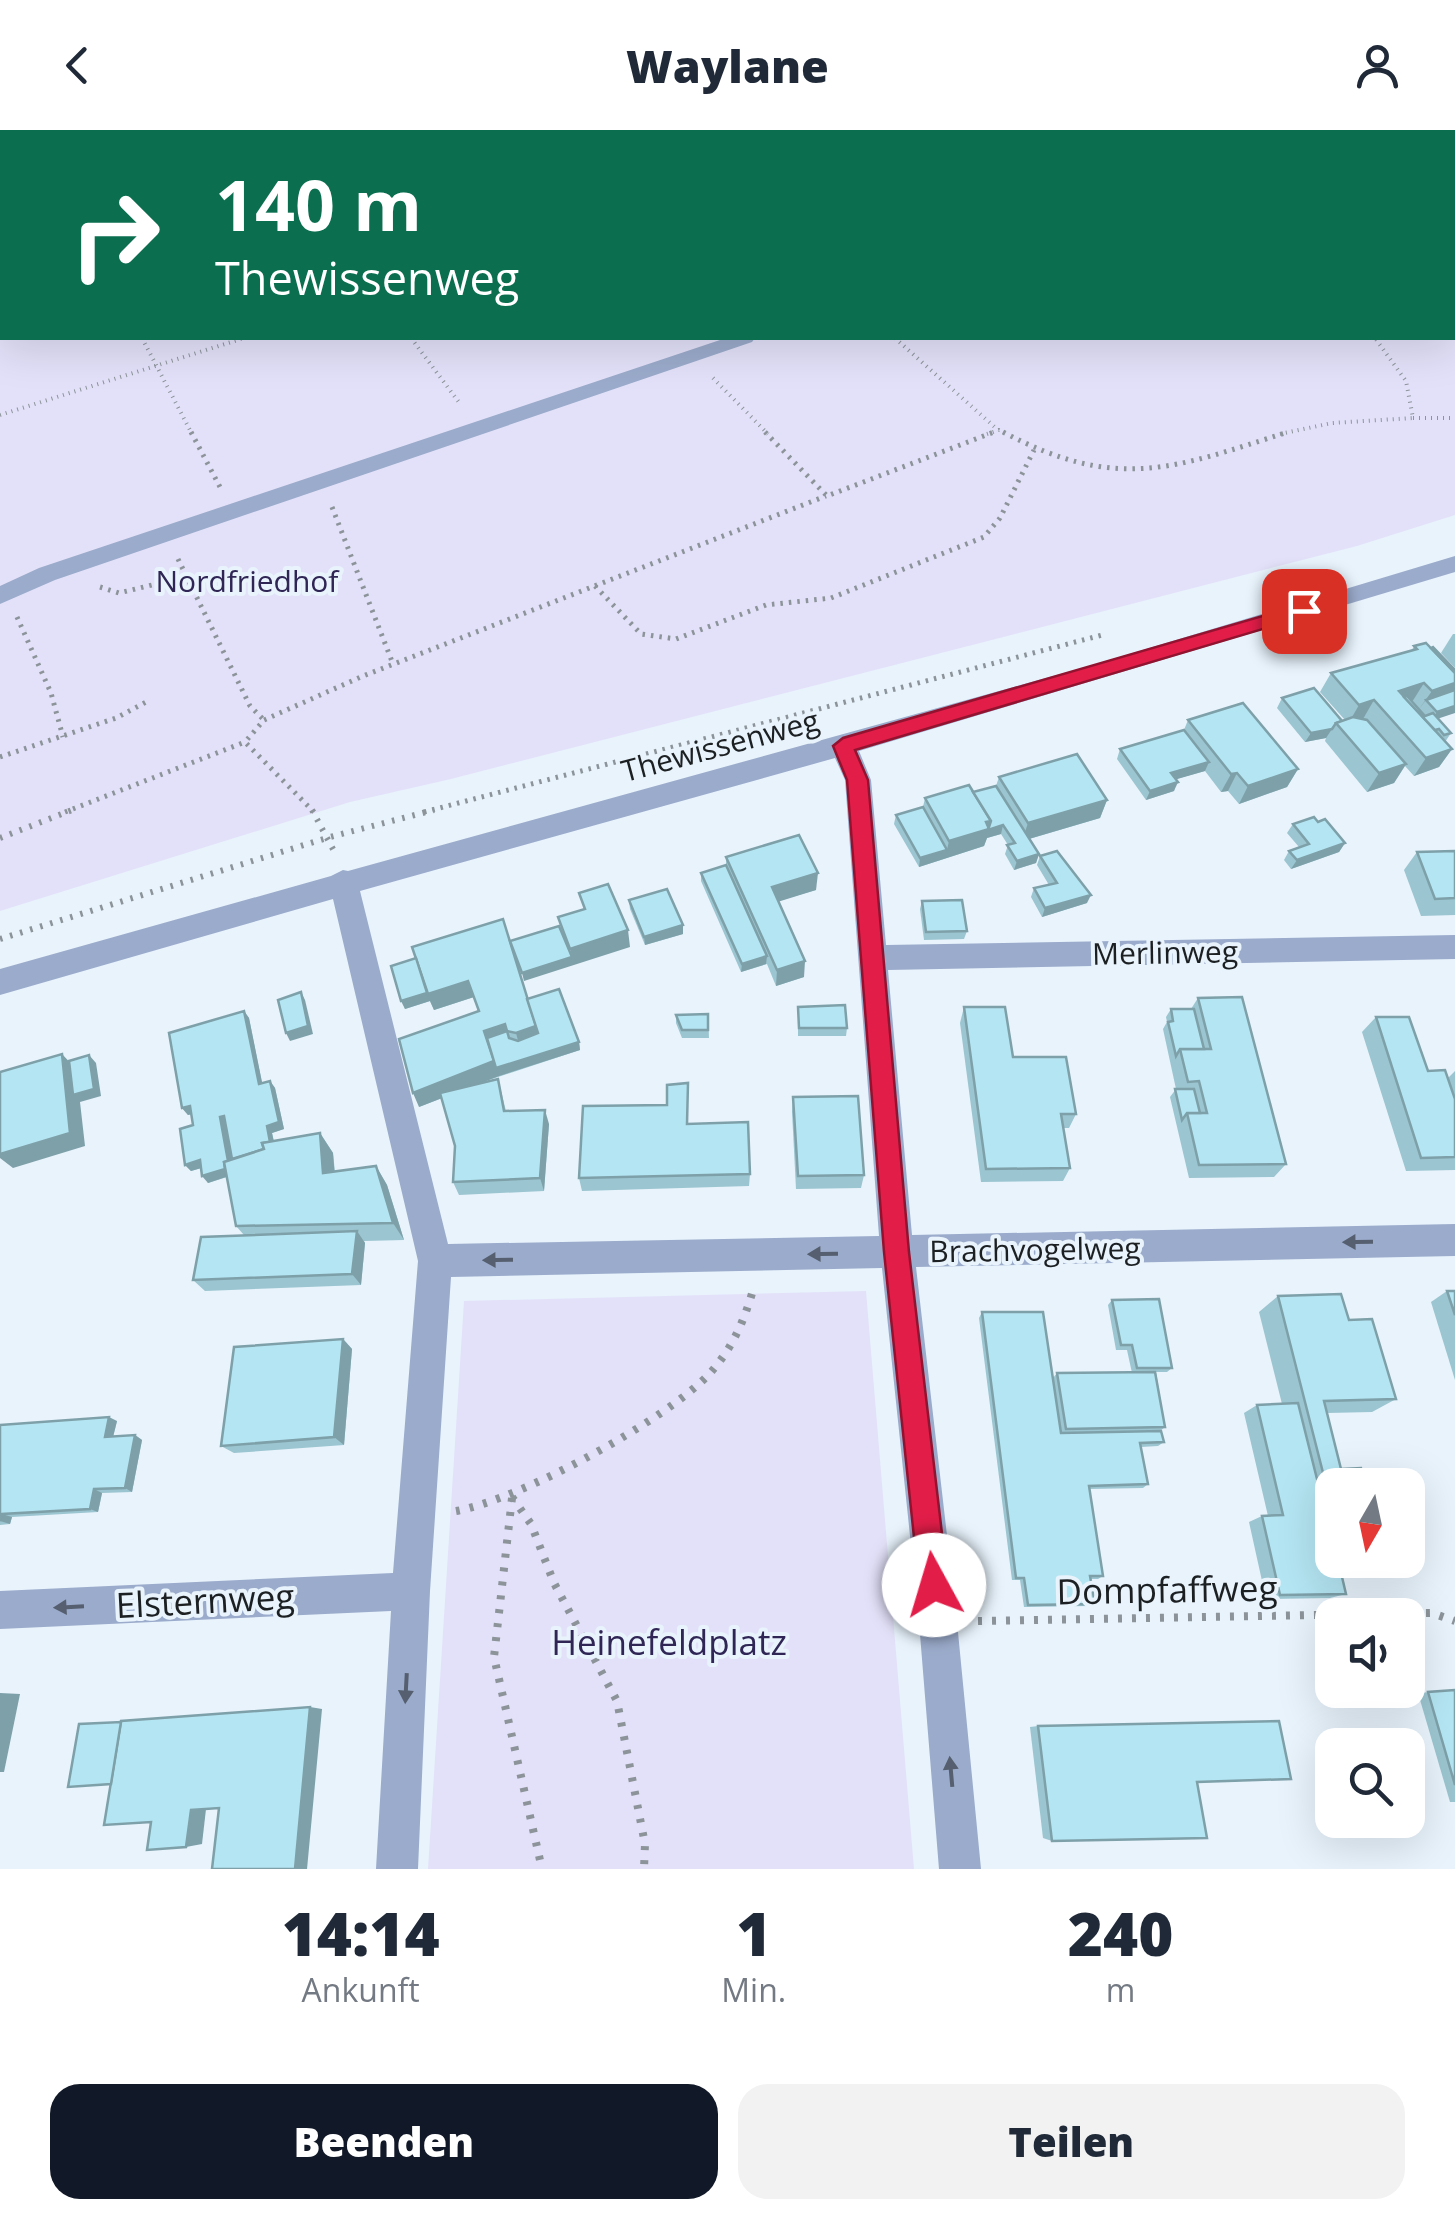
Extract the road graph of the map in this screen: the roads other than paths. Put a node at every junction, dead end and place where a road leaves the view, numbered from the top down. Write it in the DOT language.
graph roads {
  1 [pos="739,340"];
  2 [pos="1455,564"];
  3 [pos="2,594"];
  4 [pos="843,746"];
  5 [pos="343,882"];
  6 [pos="1455,946"];
  7 [pos="875,958"];
  8 [pos="0,982"];
  9 [pos="1455,1240"];
  10 [pos="897,1252"];
  11 [pos="435,1261"];
  12 [pos="411,1590"];
  13 [pos="0,1610"];
  14 [pos="396,1869"];
  15 [pos="960,1869"];
  1 -- 3 [label="street"];
  2 -- 4 [label="street, Thewissenweg"];
  4 -- 5 [label="street, Thewissenweg"];
  4 -- 7 [label="street"];
  5 -- 8 [label="street, Thewissenweg"];
  5 -- 11 [label="street"];
  6 -- 7 [label="street, Merlinweg"];
  7 -- 10 [label="street"];
  9 -- 10 [label="street, Brachvogelweg, one-way"];
  10 -- 11 [label="street, Brachvogelweg, one-way"];
  15 -- 10 [label="street, one-way"];
  11 -- 12 [label="street"];
  12 -- 13 [label="street, Elsternweg, one-way"];
  12 -- 14 [label="street, one-way"];
}
